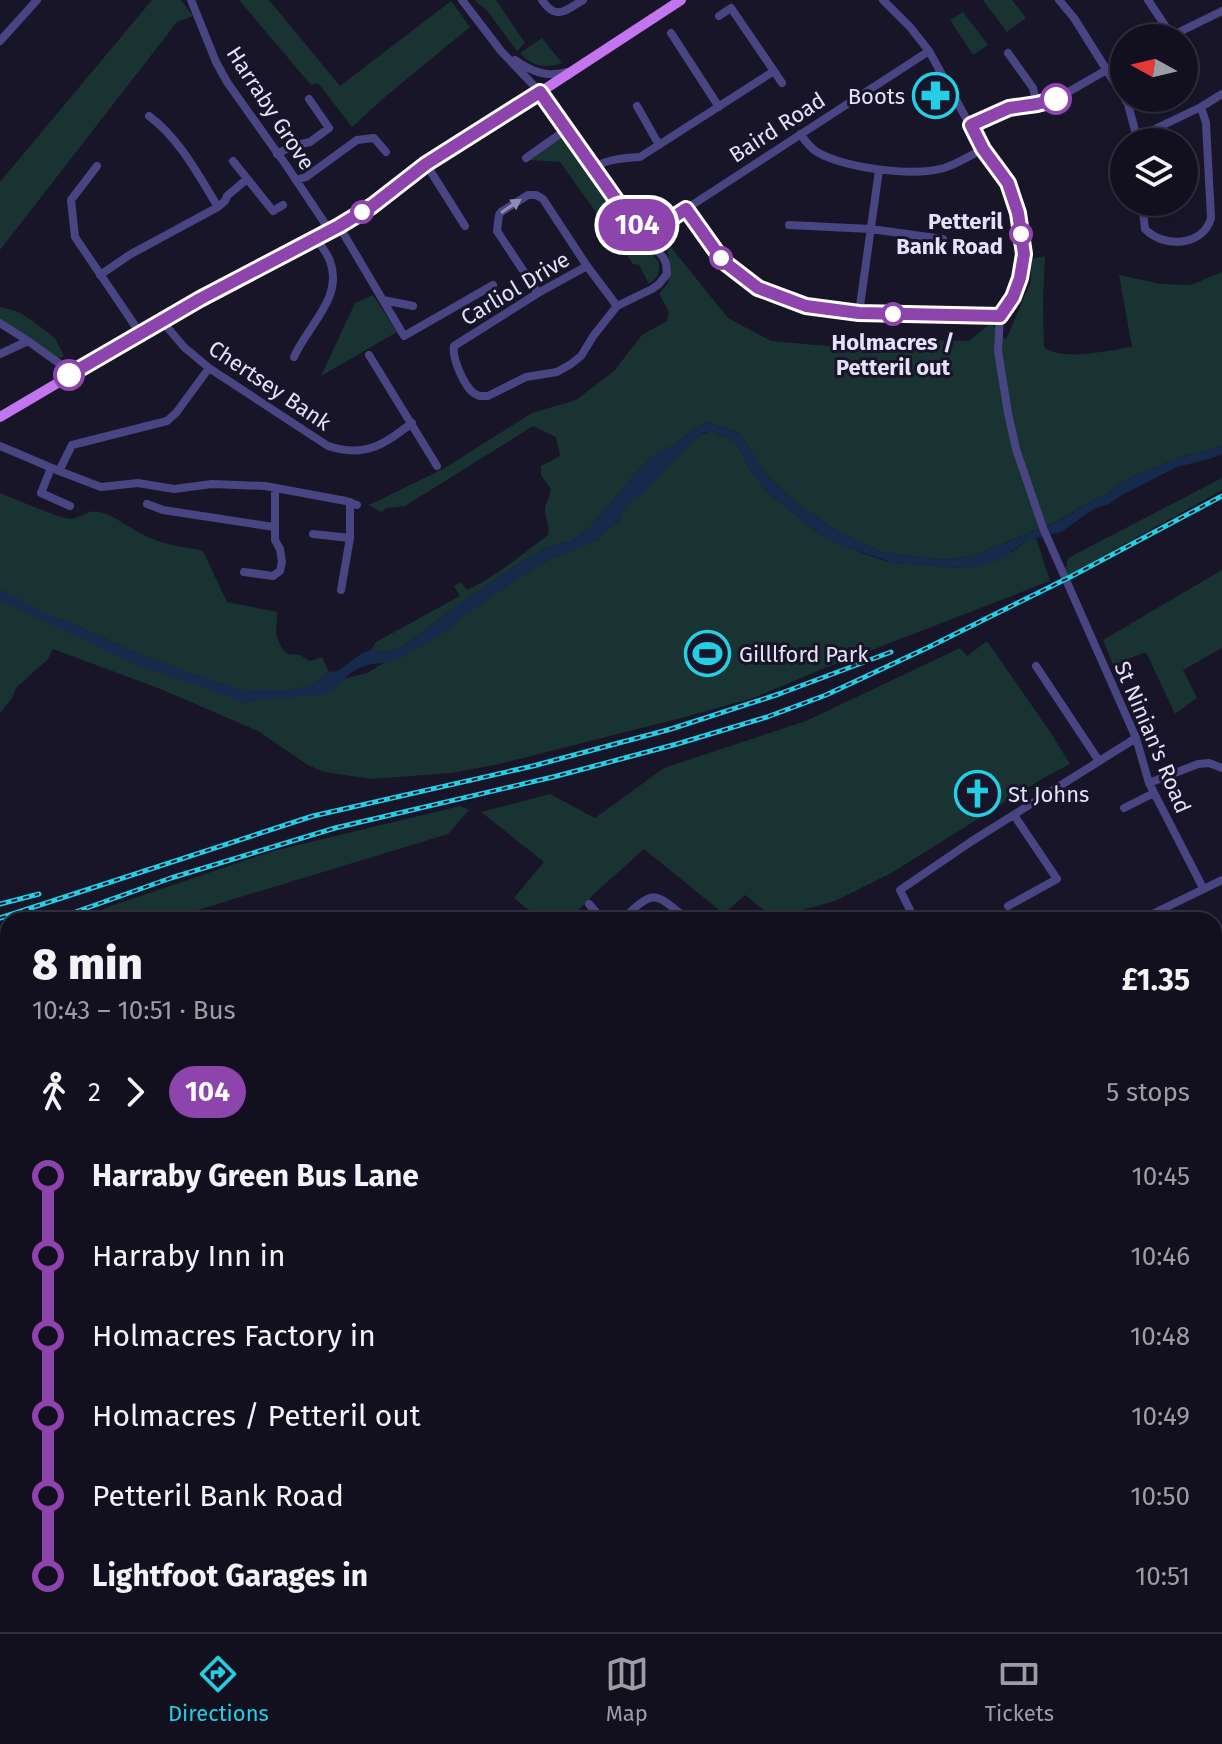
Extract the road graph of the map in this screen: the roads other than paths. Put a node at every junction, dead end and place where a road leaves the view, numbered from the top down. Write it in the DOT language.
graph roads {
  1 [pos="37,0"];
  2 [pos="191,0"];
  3 [pos="462,0"];
  4 [pos="542,0"];
  5 [pos="583,0"];
  6 [pos="681,0"];
  7 [pos="883,0"];
  8 [pos="1059,0"];
  9 [pos="1148,0"];
  10 [pos="1222,11"];
  11 [pos="719,16"];
  12 [pos="1162,24"];
  13 [pos="1196,24"];
  14 [pos="671,33"];
  15 [pos="689,36"];
  16 [pos="0,41"];
  17 [pos="678,43"];
  18 [pos="501,51"];
  19 [pos="929,51"];
  20 [pos="1008,53"];
  21 [pos="1110,67"];
  22 [pos="575,69"];
  23 [pos="1106,69"];
  24 [pos="774,71"];
  25 [pos="782,83"];
  26 [pos="540,92"];
  27 [pos="1222,94"];
  28 [pos="309,99"];
  29 [pos="1037,104"];
  30 [pos="637,106"];
  31 [pos="719,107"];
  32 [pos="1201,107"];
  33 [pos="149,116"];
  34 [pos="971,125"];
  35 [pos="1135,128"];
  36 [pos="1160,128"];
  37 [pos="567,129"];
  38 [pos="800,134"];
  39 [pos="659,145"];
  40 [pos="983,149"];
  41 [pos="386,152"];
  42 [pos="277,154"];
  43 [pos="526,158"];
  44 [pos="233,161"];
  45 [pos="426,164"];
  46 [pos="97,166"];
  47 [pos="594,167"];
  48 [pos="879,170"];
  49 [pos="247,179"];
  50 [pos="296,180"];
  51 [pos="222,204"];
  52 [pos="283,205"];
  53 [pos="686,209"];
  54 [pos="1144,216"];
  55 [pos="789,225"];
  56 [pos="465,226"];
  57 [pos="334,229"];
  58 [pos="871,229"];
  59 [pos="646,235"];
  60 [pos="317,239"];
  61 [pos="943,239"];
  62 [pos="587,266"];
  63 [pos="100,275"];
  64 [pos="493,285"];
  65 [pos="538,293"];
  66 [pos="382,300"];
  67 [pos="413,306"];
  68 [pos="617,306"];
  69 [pos="859,313"];
  70 [pos="1000,316"];
  71 [pos="162,321"];
  72 [pos="0,323"];
  73 [pos="140,333"];
  74 [pos="28,341"];
  75 [pos="0,354"];
  76 [pos="369,355"];
  77 [pos="294,357"];
  78 [pos="209,368"];
  79 [pos="68,376"];
  80 [pos="0,417"];
  81 [pos="412,423"];
  82 [pos="0,446"];
  83 [pos="437,466"];
  84 [pos="55,470"];
  85 [pos="275,489"];
  86 [pos="147,504"];
  87 [pos="70,506"];
  88 [pos="274,527"];
  89 [pos="313,534"];
  90 [pos="350,538"];
  91 [pos="244,572"];
  92 [pos="341,590"];
  93 [pos="1036,666"];
  94 [pos="1136,738"];
  95 [pos="1099,761"];
  96 [pos="1222,768"];
  97 [pos="1149,783"];
  98 [pos="1154,793"];
  99 [pos="1124,808"];
  100 [pos="1014,815"];
  101 [pos="1221,882"];
  102 [pos="1203,888"];
  103 [pos="589,904"];
  104 [pos="1008,906"];
  105 [pos="596,912"];
  106 [pos="630,912"];
  107 [pos="678,912"];
  108 [pos="911,912"];
  109 [pos="1164,912"];
  1 -- 16 [label="street"];
  2 -- 42 [label="street, Harraby Grove"];
  3 -- 18 [label="street, Carliol Drive"];
  4 -- 5 [label="street"];
  6 -- 22 [label="main road"];
  7 -- 19 [label="street"];
  8 -- 23 [label="street"];
  9 -- 12 [label="street"];
  10 -- 13 [label="street"];
  11 -- 24 [label="street"];
  14 -- 17 [label="street"];
  15 -- 17 [label="street"];
  17 -- 31 [label="street"];
  18 -- 22 [label="street"];
  18 -- 26 [label="street, Carliol Drive"];
  19 -- 34 [label="street"];
  19 -- 38 [label="street, Baird Road"];
  20 -- 29 [label="street"];
  21 -- 23 [label="street"];
  22 -- 26 [label="main road"];
  23 -- 29 [label="street"];
  23 -- 35 [label="street"];
  24 -- 25 [label="street"];
  24 -- 31 [label="street"];
  26 -- 37 [label="street, Carliol Drive"];
  26 -- 45 [label="main road"];
  27 -- 32 [label="street"];
  28 -- 42 [label="street"];
  29 -- 34 [label="street"];
  30 -- 39 [label="street"];
  31 -- 39 [label="street"];
  32 -- 36 [label="street"];
  32 -- 54 [label="street"];
  33 -- 51 [label="street"];
  34 -- 40 [label="street"];
  37 -- 43 [label="street"];
  37 -- 47 [label="street, Carliol Drive"];
  38 -- 48 [label="street"];
  38 -- 53 [label="street, Baird Road"];
  39 -- 47 [label="street"];
  40 -- 48 [label="street"];
  40 -- 70 [label="street"];
  41 -- 50 [label="street"];
  42 -- 50 [label="street, Harraby Grove"];
  44 -- 49 [label="street"];
  45 -- 56 [label="street"];
  45 -- 57 [label="main road"];
  46 -- 63 [label="street"];
  47 -- 59 [label="street, Carliol Drive"];
  48 -- 58 [label="street"];
  49 -- 51 [label="street"];
  49 -- 52 [label="street"];
  50 -- 57 [label="street, Harraby Grove"];
  51 -- 63 [label="street"];
  53 -- 59 [label="street, Baird Road"];
  53 -- 69 [label="street"];
  55 -- 58 [label="street"];
  57 -- 60 [label="main road"];
  57 -- 66 [label="street, Harraby Grove"];
  58 -- 61 [label="street"];
  58 -- 69 [label="street"];
  59 -- 68 [label="street, Carliol Drive"];
  60 -- 71 [label="main road"];
  60 -- 77 [label="street"];
  62 -- 65 [label="street, Carliol Drive"];
  65 -- 62 [label="street, one-way"];
  62 -- 68 [label="street, Carliol Drive"];
  63 -- 73 [label="street"];
  64 -- 66 [label="street, Harraby Grove"];
  65 -- 68 [label="street, Carliol Drive"];
  66 -- 67 [label="street"];
  69 -- 70 [label="street"];
  70 -- 94 [label="street, St Ninian's Road"];
  71 -- 73 [label="main road"];
  71 -- 78 [label="street, Chertsey Bank"];
  72 -- 74 [label="street"];
  73 -- 79 [label="main road"];
  74 -- 75 [label="street"];
  74 -- 79 [label="street"];
  76 -- 81 [label="street"];
  78 -- 81 [label="street, Chertsey Bank"];
  78 -- 84 [label="street"];
  79 -- 80 [label="main road"];
  81 -- 83 [label="street"];
  82 -- 84 [label="street"];
  84 -- 85 [label="street"];
  84 -- 87 [label="street"];
  85 -- 88 [label="street"];
  85 -- 90 [label="street"];
  86 -- 88 [label="street"];
  88 -- 91 [label="street"];
  89 -- 90 [label="street"];
  90 -- 92 [label="street"];
  93 -- 95 [label="street"];
  94 -- 95 [label="street"];
  94 -- 97 [label="street, St Ninian's Road"];
  95 -- 100 [label="street"];
  96 -- 97 [label="street"];
  97 -- 98 [label="street, St Ninian's Road"];
  98 -- 99 [label="street"];
  98 -- 102 [label="street, St Ninian's Road"];
  100 -- 104 [label="street"];
  100 -- 108 [label="street"];
  101 -- 102 [label="street"];
  102 -- 109 [label="street"];
  103 -- 105 [label="street"];
  106 -- 107 [label="street"];
}
